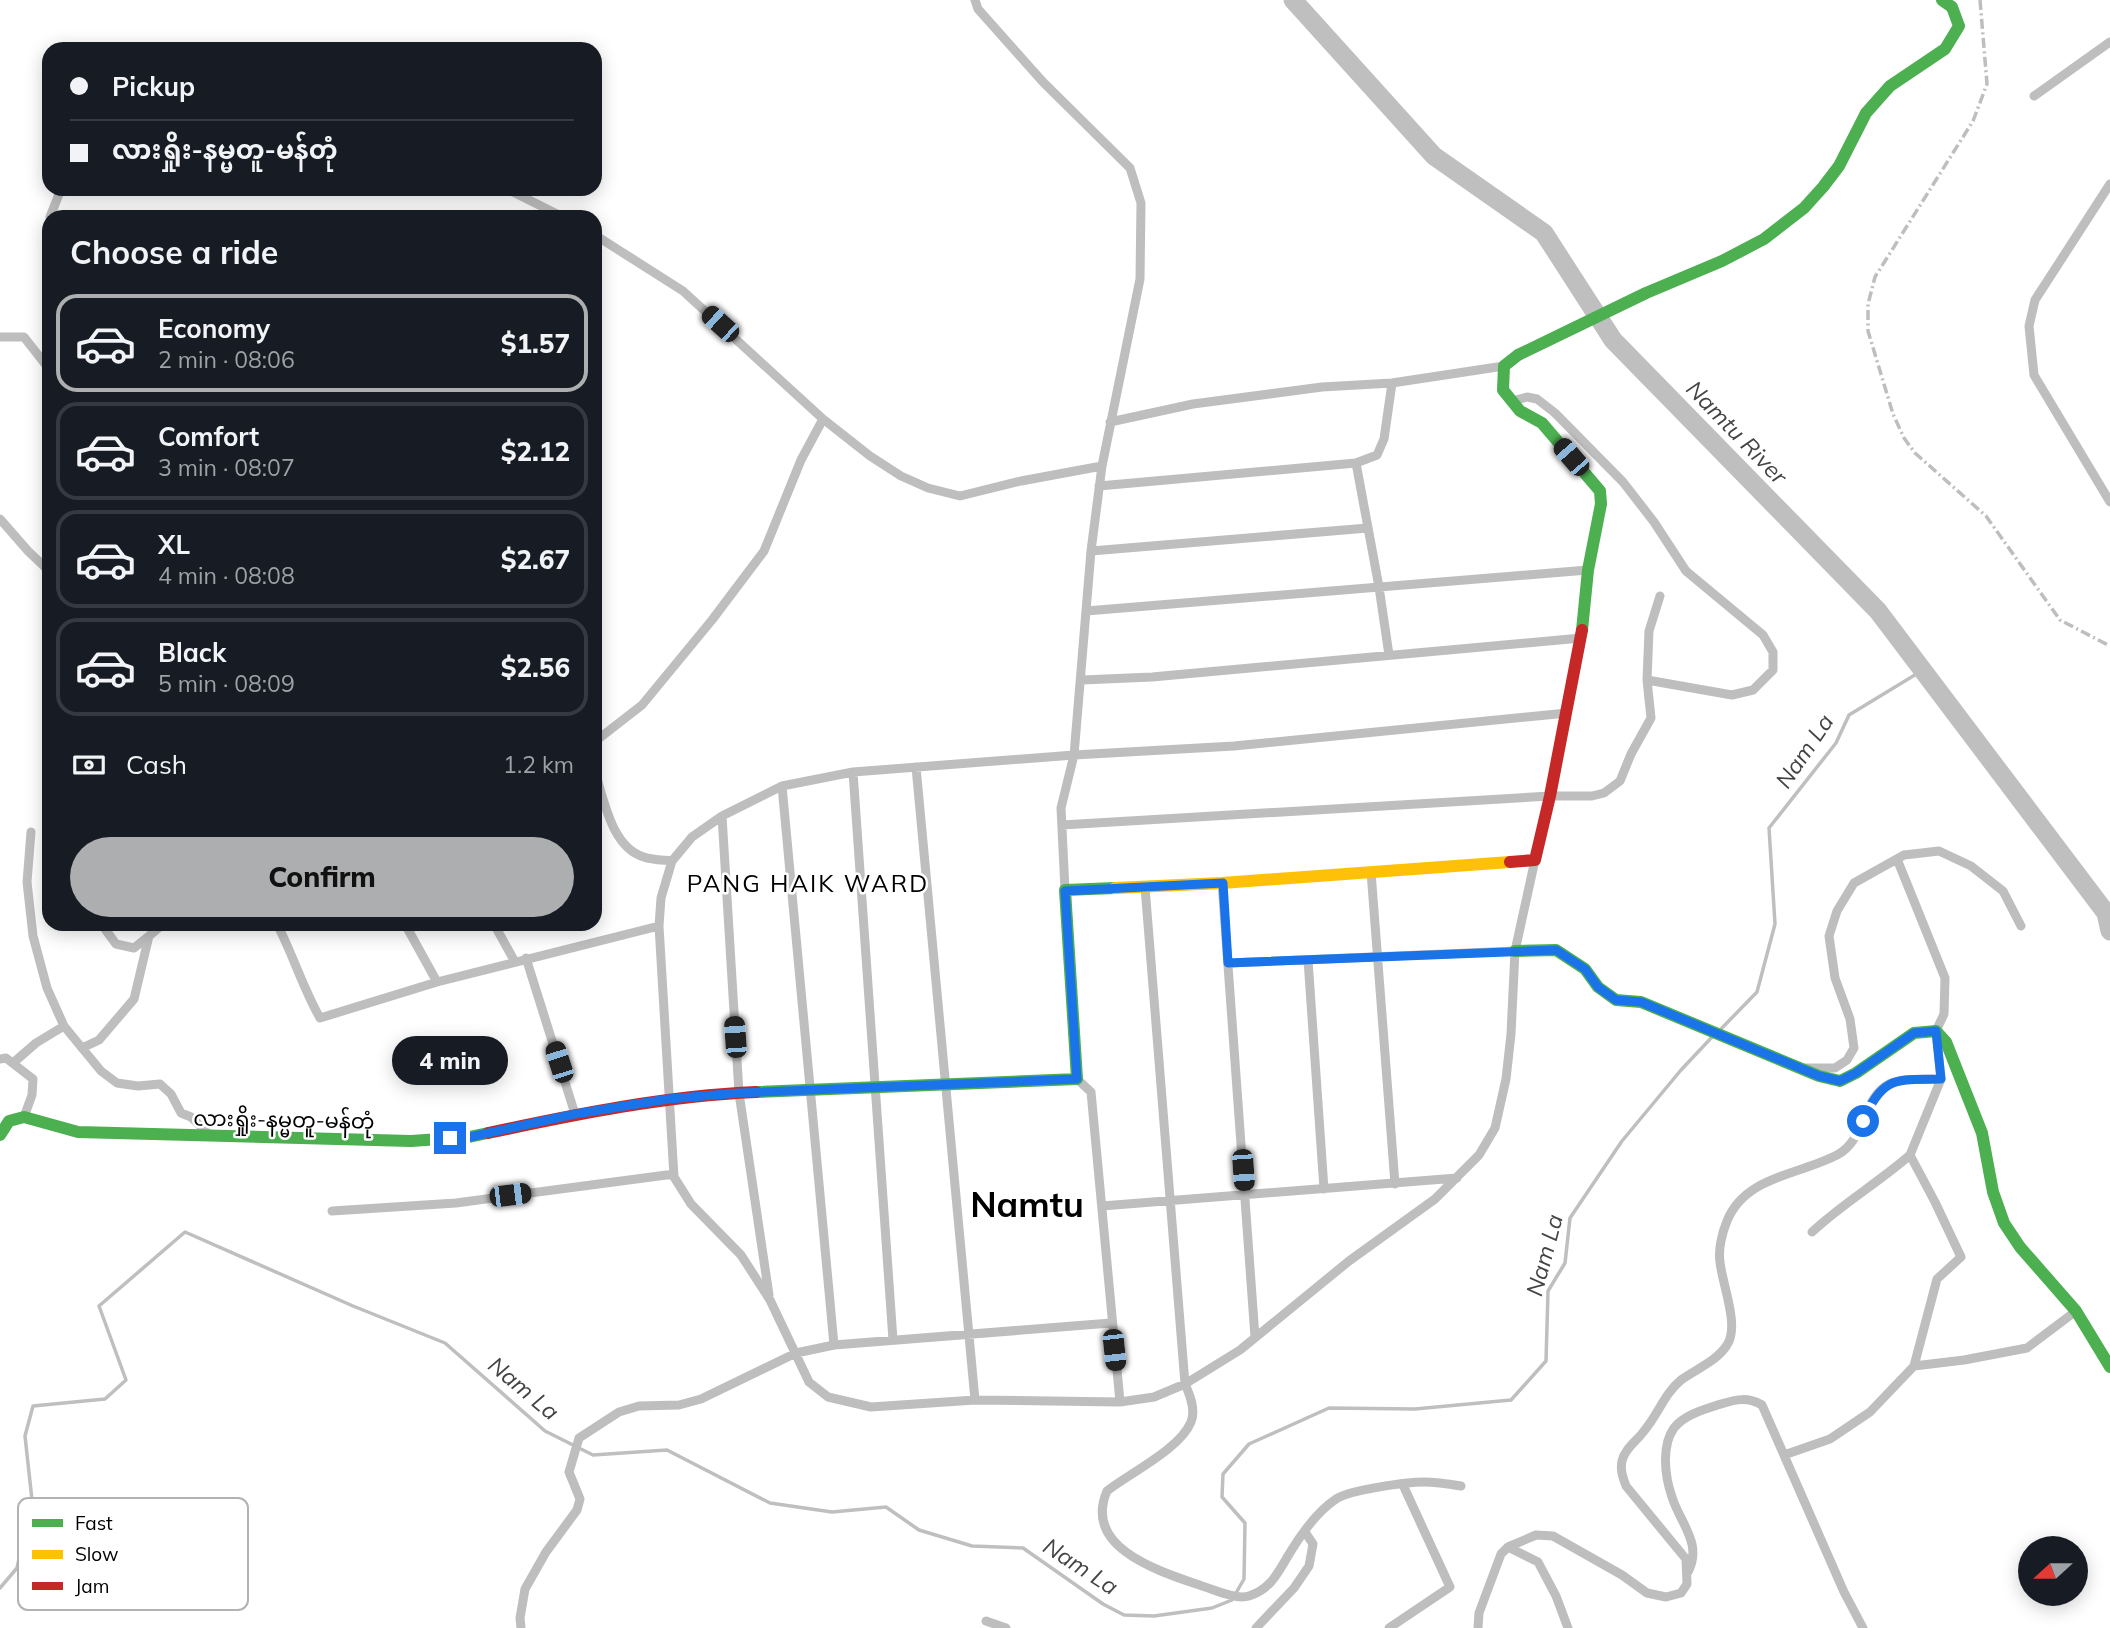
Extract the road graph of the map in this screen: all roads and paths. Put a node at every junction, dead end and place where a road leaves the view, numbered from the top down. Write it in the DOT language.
graph roads {
  1 [pos="975,0"];
  2 [pos="1942,0"];
  3 [pos="2110,42"];
  4 [pos="2034,96"];
  5 [pos="2110,184"];
  6 [pos="521,196"];
  7 [pos="549,210"];
  8 [pos="602,238"];
  9 [pos="0,337"];
  10 [pos="42,360"];
  11 [pos="1504,366"];
  12 [pos="1392,383"];
  13 [pos="1512,401"];
  14 [pos="823,419"];
  15 [pos="1110,422"];
  16 [pos="1356,463"];
  17 [pos="1102,466"];
  18 [pos="1099,486"];
  19 [pos="2110,502"];
  20 [pos="0,519"];
  21 [pos="1368,528"];
  22 [pos="1090,551"];
  23 [pos="42,564"];
  24 [pos="1588,570"];
  25 [pos="1379,587"];
  26 [pos="1660,596"];
  27 [pos="1086,611"];
  28 [pos="1581,638"];
  29 [pos="1388,655"];
  30 [pos="1082,680"];
  31 [pos="1647,680"];
  32 [pos="1567,713"];
  33 [pos="602,736"];
  34 [pos="1074,755"];
  35 [pos="916,766"];
  36 [pos="853,772"];
  37 [pos="782,786"];
  38 [pos="602,793"];
  39 [pos="1550,796"];
  40 [pos="722,816"];
  41 [pos="1062,825"];
  42 [pos="31,832"];
  43 [pos="1897,859"];
  44 [pos="1535,860"];
  45 [pos="671,861"];
  46 [pos="1371,872"];
  47 [pos="1223,883"];
  48 [pos="1145,887"];
  49 [pos="1065,891"];
  50 [pos="659,926"];
  51 [pos="2021,926"];
  52 [pos="106,931"];
  53 [pos="155,931"];
  54 [pos="281,931"];
  55 [pos="409,931"];
  56 [pos="498,931"];
  57 [pos="149,936"];
  58 [pos="1515,951"];
  59 [pos="1378,957"];
  60 [pos="526,958"];
  61 [pos="1308,960"];
  62 [pos="515,962"];
  63 [pos="1228,963"];
  64 [pos="437,982"];
  65 [pos="64,1026"];
  66 [pos="1936,1031"];
  67 [pos="82,1048"];
  68 [pos="0,1059"];
  69 [pos="13,1063"];
  70 [pos="1800,1068"];
  71 [pos="1077,1079"];
  72 [pos="1941,1079"];
  73 [pos="945,1083"];
  74 [pos="876,1087"];
  75 [pos="809,1090"];
  76 [pos="739,1093"];
  77 [pos="668,1099"];
  78 [pos="575,1114"];
  79 [pos="24,1117"];
  80 [pos="0,1135"];
  81 [pos="213,1137"];
  82 [pos="1910,1155"];
  83 [pos="674,1174"];
  84 [pos="1457,1178"];
  85 [pos="1395,1184"];
  86 [pos="1324,1189"];
  87 [pos="1245,1196"];
  88 [pos="1170,1201"];
  89 [pos="1102,1206"];
  90 [pos="332,1210"];
  91 [pos="1812,1232"];
  92 [pos="770,1300"];
  93 [pos="2076,1311"];
  94 [pos="1111,1323"];
  95 [pos="969,1334"];
  96 [pos="1255,1337"];
  97 [pos="893,1340"];
  98 [pos="834,1345"];
  99 [pos="796,1353"];
  100 [pos="1914,1366"];
  101 [pos="2110,1367"];
  102 [pos="1185,1384"];
  103 [pos="975,1400"];
  104 [pos="1120,1402"];
  105 [pos="1784,1455"];
  106 [pos="1403,1485"];
  107 [pos="1461,1486"];
  108 [pos="1305,1532"];
  109 [pos="1508,1547"];
  110 [pos="1688,1572"];
  111 [pos="986,1621"];
  112 [pos="521,1628"];
  113 [pos="1006,1628"];
  114 [pos="1256,1628"];
  115 [pos="1389,1628"];
  116 [pos="1479,1628"];
  117 [pos="1568,1628"];
  118 [pos="1863,1628"];
  1 -- 15 [label="street"];
  2 -- 11 [label="main road"];
  3 -- 4 [label="street"];
  5 -- 19 [label="street"];
  6 -- 7 [label="street"];
  8 -- 14 [label="street"];
  9 -- 10 [label="street"];
  11 -- 12 [label="street"];
  11 -- 13 [label="main road"];
  12 -- 15 [label="street"];
  12 -- 16 [label="street"];
  13 -- 24 [label="main road"];
  13 -- 31 [label="street"];
  14 -- 17 [label="street"];
  14 -- 33 [label="street"];
  15 -- 17 [label="street"];
  16 -- 18 [label="street"];
  16 -- 21 [label="street"];
  17 -- 18 [label="street"];
  18 -- 22 [label="street"];
  20 -- 23 [label="street"];
  21 -- 22 [label="street"];
  21 -- 25 [label="street"];
  22 -- 27 [label="street"];
  24 -- 25 [label="street"];
  24 -- 28 [label="main road"];
  25 -- 27 [label="street"];
  25 -- 29 [label="street"];
  26 -- 31 [label="street"];
  27 -- 30 [label="street"];
  28 -- 29 [label="street"];
  28 -- 32 [label="main road"];
  29 -- 30 [label="street"];
  30 -- 34 [label="street"];
  31 -- 39 [label="street"];
  32 -- 34 [label="street"];
  32 -- 39 [label="main road"];
  34 -- 35 [label="street"];
  34 -- 41 [label="street"];
  35 -- 36 [label="street"];
  35 -- 73 [label="street"];
  36 -- 37 [label="street"];
  36 -- 74 [label="street"];
  37 -- 40 [label="street"];
  37 -- 75 [label="street"];
  38 -- 45 [label="street"];
  39 -- 41 [label="street"];
  39 -- 44 [label="main road"];
  40 -- 45 [label="street"];
  40 -- 76 [label="street"];
  41 -- 49 [label="street"];
  42 -- 65 [label="street"];
  43 -- 51 [label="street"];
  43 -- 66 [label="street"];
  43 -- 70 [label="street"];
  44 -- 46 [label="main road"];
  44 -- 58 [label="street"];
  45 -- 50 [label="street"];
  46 -- 47 [label="main road"];
  46 -- 59 [label="street"];
  47 -- 48 [label="main road"];
  47 -- 63 [label="street"];
  48 -- 49 [label="main road"];
  48 -- 88 [label="street"];
  49 -- 71 [label="main road"];
  50 -- 60 [label="street"];
  50 -- 77 [label="street"];
  52 -- 57 [label="street"];
  53 -- 57 [label="street"];
  54 -- 64 [label="street"];
  55 -- 64 [label="street"];
  56 -- 62 [label="street"];
  57 -- 67 [label="street"];
  58 -- 59 [label="street"];
  58 -- 70 [label="main road"];
  58 -- 84 [label="street"];
  59 -- 61 [label="street"];
  59 -- 85 [label="street"];
  60 -- 62 [label="street"];
  60 -- 78 [label="street"];
  61 -- 63 [label="street"];
  61 -- 86 [label="street"];
  62 -- 64 [label="street"];
  63 -- 87 [label="street"];
  65 -- 67 [label="street"];
  65 -- 69 [label="street"];
  66 -- 70 [label="main road"];
  66 -- 72 [label="street"];
  66 -- 93 [label="main road"];
  67 -- 81 [label="street"];
  68 -- 69 [label="street"];
  69 -- 79 [label="street"];
  71 -- 73 [label="main road, လားရှိုး-နမ္မတူ-မန်တုံ"];
  71 -- 89 [label="street"];
  72 -- 82 [label="street"];
  72 -- 110 [label="street"];
  73 -- 74 [label="main road, လားရှိုး-နမ္မတူ-မန်တုံ"];
  73 -- 95 [label="street"];
  74 -- 75 [label="main road, လားရှိုး-နမ္မတူ-မန်တုံ"];
  74 -- 97 [label="street"];
  75 -- 76 [label="main road, လားရှိုး-နမ္မတူ-မန်တုံ"];
  75 -- 98 [label="street"];
  76 -- 77 [label="main road, လားရှိုး-နမ္မတူ-မန်တုံ"];
  76 -- 92 [label="street"];
  77 -- 78 [label="main road, လားရှိုး-နမ္မတူ-မန်တုံ"];
  77 -- 83 [label="street"];
  78 -- 81 [label="main road, လားရှိုး-နမ္မတူ-မန်တုံ"];
  79 -- 80 [label="main road"];
  79 -- 81 [label="main road, လားရှိုး-နမ္မတူ-မန်တုံ"];
  82 -- 91 [label="street"];
  82 -- 100 [label="street"];
  83 -- 90 [label="street"];
  83 -- 92 [label="street"];
  84 -- 85 [label="street"];
  84 -- 96 [label="street"];
  85 -- 86 [label="street"];
  86 -- 87 [label="street"];
  87 -- 88 [label="street"];
  87 -- 96 [label="street"];
  88 -- 89 [label="street"];
  88 -- 102 [label="street"];
  89 -- 94 [label="street"];
  92 -- 99 [label="street"];
  93 -- 100 [label="street"];
  93 -- 101 [label="main road"];
  94 -- 95 [label="street"];
  94 -- 104 [label="street"];
  95 -- 97 [label="street"];
  95 -- 103 [label="street"];
  96 -- 102 [label="street"];
  97 -- 98 [label="street"];
  98 -- 99 [label="street"];
  99 -- 103 [label="street"];
  99 -- 112 [label="street"];
  100 -- 105 [label="street"];
  102 -- 104 [label="street"];
  102 -- 108 [label="street"];
  103 -- 104 [label="street"];
  105 -- 110 [label="street"];
  105 -- 118 [label="street"];
  106 -- 107 [label="street"];
  106 -- 108 [label="street"];
  106 -- 115 [label="street"];
  108 -- 114 [label="street"];
  109 -- 110 [label="street"];
  109 -- 116 [label="street"];
  109 -- 117 [label="street"];
  111 -- 113 [label="street"];
}
